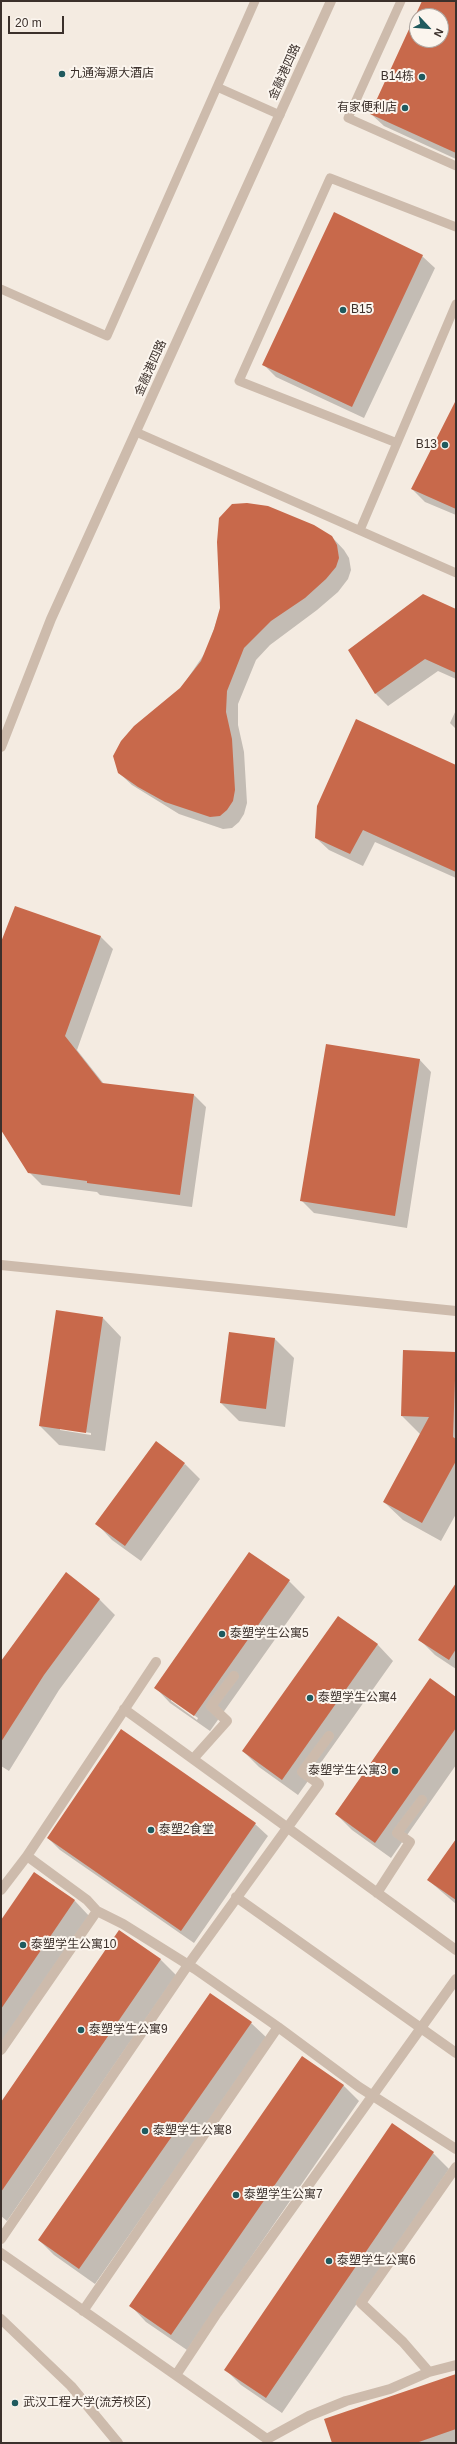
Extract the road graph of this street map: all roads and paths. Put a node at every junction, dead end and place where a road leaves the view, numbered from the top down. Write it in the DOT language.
graph roads {
  1 [pos="255,1"];
  2 [pos="331,1"];
  3 [pos="401,1"];
  4 [pos="217,87"];
  5 [pos="280,115"];
  6 [pos="456,166"];
  7 [pos="456,227"];
  8 [pos="1,289"];
  9 [pos="455,311"];
  10 [pos="136,432"];
  11 [pos="397,443"];
  12 [pos="360,530"];
  13 [pos="456,572"];
  14 [pos="1,747"];
  15 [pos="1,1265"];
  16 [pos="456,1311"];
  17 [pos="156,1662"];
  18 [pos="234,1676"];
  19 [pos="124,1709"];
  20 [pos="329,1736"];
  21 [pos="193,1759"];
  22 [pos="422,1800"];
  23 [pos="286,1826"];
  24 [pos="27,1856"];
  25 [pos="1,1890"];
  26 [pos="377,1893"];
  27 [pos="236,1897"];
  28 [pos="97,1912"];
  29 [pos="456,1950"];
  30 [pos="188,1965"];
  31 [pos="456,1979"];
  32 [pos="278,2027"];
  33 [pos="421,2028"];
  34 [pos="1,2050"];
  35 [pos="456,2053"];
  36 [pos="373,2095"];
  37 [pos="456,2149"];
  38 [pos="456,2167"];
  39 [pos="1,2238"];
  40 [pos="1,2254"];
  41 [pos="83,2311"];
  42 [pos="1,2319"];
  43 [pos="456,2365"];
  44 [pos="429,2372"];
  45 [pos="176,2375"];
  46 [pos="118,2443"];
  1 -- 4 [label="lane"];
  2 -- 5 [label="street, 金融港四路"];
  3 -- 6 [label="lane"];
  4 -- 5 [label="lane"];
  4 -- 8 [label="lane"];
  5 -- 10 [label="street, 金融港四路"];
  7 -- 11 [label="lane"];
  9 -- 11 [label="lane"];
  10 -- 12 [label="lane"];
  10 -- 14 [label="street, 金融港四路"];
  11 -- 12 [label="lane"];
  12 -- 13 [label="lane"];
  15 -- 16 [label="street"];
  17 -- 19 [label="street"];
  18 -- 21 [label="street"];
  19 -- 21 [label="street"];
  19 -- 24 [label="street"];
  20 -- 23 [label="street"];
  21 -- 23 [label="street"];
  22 -- 26 [label="street"];
  23 -- 26 [label="street"];
  23 -- 27 [label="street"];
  24 -- 25 [label="street"];
  24 -- 28 [label="street"];
  26 -- 29 [label="street"];
  27 -- 30 [label="street"];
  27 -- 33 [label="street"];
  28 -- 30 [label="street"];
  28 -- 34 [label="street"];
  30 -- 32 [label="street"];
  30 -- 39 [label="street"];
  31 -- 33 [label="street"];
  32 -- 36 [label="street"];
  32 -- 41 [label="street"];
  33 -- 35 [label="street"];
  33 -- 36 [label="street"];
  36 -- 37 [label="street"];
  36 -- 45 [label="street"];
  38 -- 44 [label="street"];
  40 -- 41 [label="street"];
  41 -- 45 [label="street"];
  42 -- 46 [label="street"];
  43 -- 44 [label="street"];
  44 -- 45 [label="street"];
}
